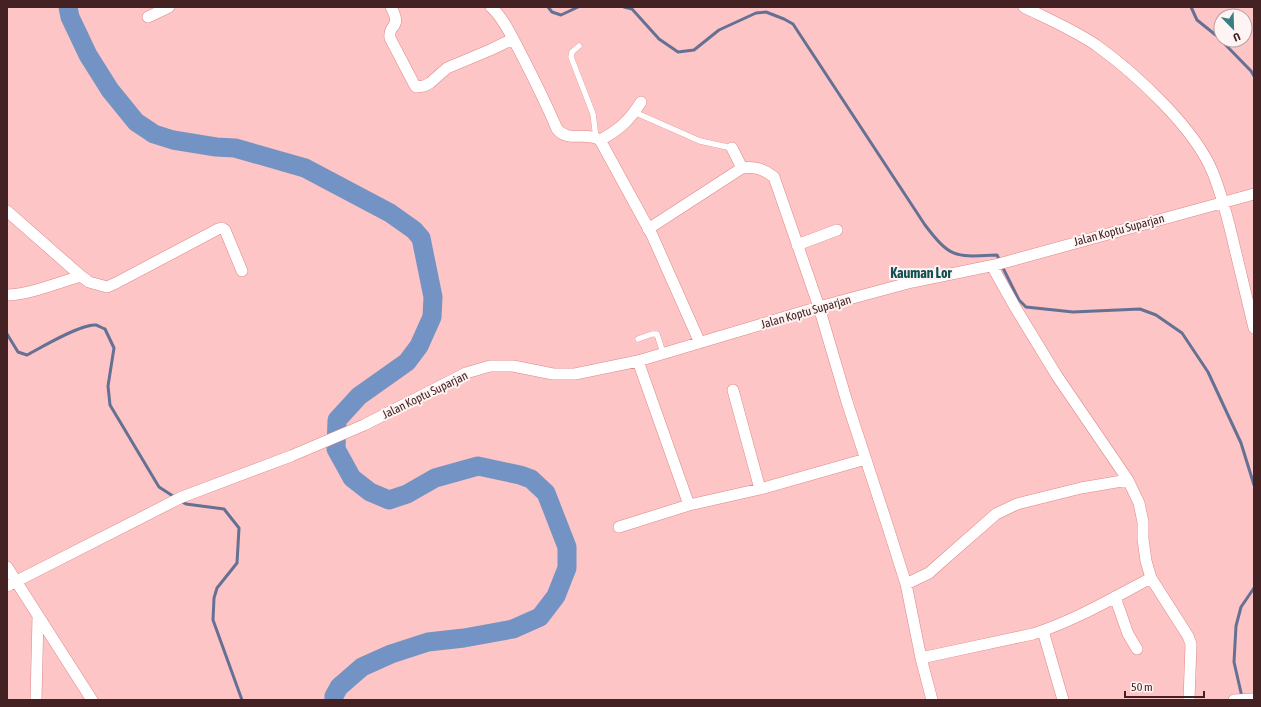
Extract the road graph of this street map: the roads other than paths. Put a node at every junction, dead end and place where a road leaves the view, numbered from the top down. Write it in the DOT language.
graph roads {
  1 [pos="169,7"];
  2 [pos="391,7"];
  3 [pos="491,7"];
  4 [pos="1024,7"];
  5 [pos="148,17"];
  6 [pos="513,39"];
  7 [pos="579,46"];
  8 [pos="641,102"];
  9 [pos="634,112"];
  10 [pos="598,139"];
  11 [pos="732,148"];
  12 [pos="742,168"];
  13 [pos="1254,194"];
  14 [pos="1224,201"];
  15 [pos="7,211"];
  16 [pos="648,229"];
  17 [pos="837,230"];
  18 [pos="797,244"];
  19 [pos="993,266"];
  20 [pos="242,271"];
  21 [pos="81,276"];
  22 [pos="7,295"];
  23 [pos="819,307"];
  24 [pos="1254,328"];
  25 [pos="638,339"];
  26 [pos="700,343"];
  27 [pos="663,353"];
  28 [pos="638,361"];
  29 [pos="733,390"];
  30 [pos="866,459"];
  31 [pos="1128,480"];
  32 [pos="760,489"];
  33 [pos="689,505"];
  34 [pos="619,527"];
  35 [pos="7,567"];
  36 [pos="1151,578"];
  37 [pos="12,584"];
  38 [pos="906,584"];
  39 [pos="1115,597"];
  40 [pos="38,617"];
  41 [pos="1043,631"];
  42 [pos="1137,649"];
  43 [pos="921,658"];
  44 [pos="1254,698"];
  45 [pos="36,700"];
  46 [pos="92,700"];
  47 [pos="932,700"];
  48 [pos="1063,700"];
  49 [pos="1189,700"];
  50 [pos="1234,700"];
  1 -- 5 [label="street"];
  2 -- 6 [label="street"];
  3 -- 6 [label="street"];
  4 -- 14 [label="street"];
  6 -- 10 [label="street"];
  7 -- 10 [label="lane"];
  8 -- 9 [label="street"];
  9 -- 10 [label="street"];
  9 -- 11 [label="lane"];
  10 -- 16 [label="street"];
  11 -- 12 [label="street"];
  12 -- 16 [label="street"];
  12 -- 18 [label="street"];
  13 -- 14 [label="street, Jalan Koptu Suparjan"];
  14 -- 19 [label="street, Jalan Koptu Suparjan"];
  14 -- 24 [label="street"];
  15 -- 21 [label="street"];
  16 -- 26 [label="street"];
  17 -- 18 [label="street"];
  18 -- 23 [label="street"];
  19 -- 23 [label="street, Jalan Koptu Suparjan"];
  19 -- 31 [label="street"];
  20 -- 21 [label="street"];
  21 -- 22 [label="street"];
  23 -- 26 [label="street, Jalan Koptu Suparjan"];
  23 -- 30 [label="street"];
  25 -- 27 [label="lane"];
  26 -- 27 [label="street, Jalan Koptu Suparjan"];
  27 -- 28 [label="street, Jalan Koptu Suparjan"];
  28 -- 33 [label="street"];
  28 -- 37 [label="street, Jalan Koptu Suparjan"];
  29 -- 32 [label="street"];
  30 -- 32 [label="street"];
  30 -- 38 [label="street"];
  31 -- 36 [label="street"];
  31 -- 38 [label="street"];
  32 -- 33 [label="street"];
  33 -- 34 [label="street"];
  35 -- 37 [label="street"];
  36 -- 39 [label="street"];
  36 -- 49 [label="street"];
  37 -- 40 [label="street"];
  38 -- 43 [label="street"];
  39 -- 41 [label="street"];
  39 -- 42 [label="street"];
  40 -- 45 [label="street"];
  40 -- 46 [label="street"];
  41 -- 43 [label="street"];
  41 -- 48 [label="street"];
  43 -- 47 [label="street"];
  44 -- 50 [label="street"];
}
